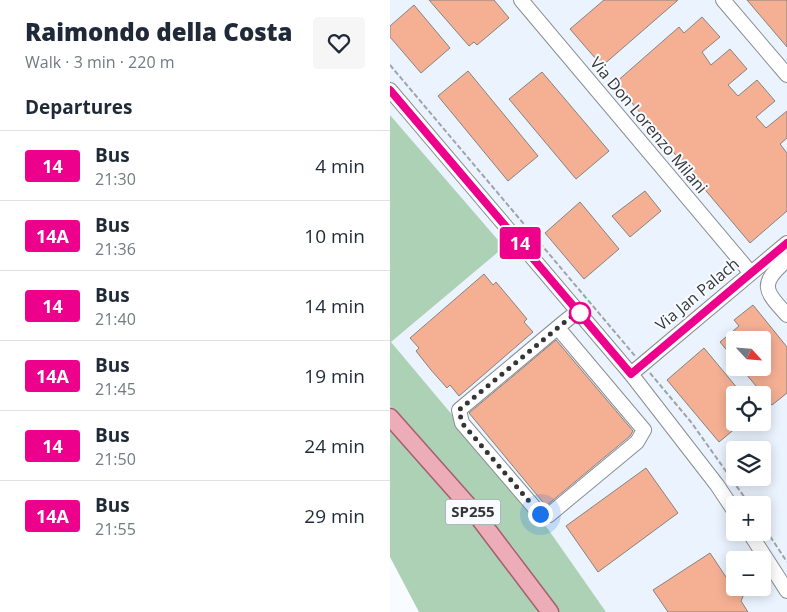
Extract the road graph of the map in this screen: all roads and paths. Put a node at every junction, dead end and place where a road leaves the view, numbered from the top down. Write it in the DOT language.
graph roads {
  1 [pos="520,0"];
  2 [pos="723,0"];
  3 [pos="390,65"];
  4 [pos="787,75"];
  5 [pos="390,90"];
  6 [pos="787,243"];
  7 [pos="787,260"];
  8 [pos="750,272"];
  9 [pos="578,311"];
  10 [pos="787,315"];
  11 [pos="558,328"];
  12 [pos="642,364"];
  13 [pos="631,374"];
  14 [pos="390,417"];
  15 [pos="743,496"];
  16 [pos="726,498"];
  17 [pos="771,538"];
  18 [pos="754,541"];
  19 [pos="787,562"];
  20 [pos="787,591"];
  21 [pos="550,612"];
  1 -- 8 [label="street, Via Don Lorenzo Milani"];
  2 -- 4 [label="street"];
  3 -- 12 [label="path"];
  5 -- 9 [label="street"];
  6 -- 8 [label="street, Via Jan Palach"];
  7 -- 10 [label="street"];
  8 -- 12 [label="street, Via Jan Palach"];
  9 -- 11 [label="street"];
  9 -- 13 [label="street"];
  11 -- 11 [label="street"];
  12 -- 13 [label="street, Via Jan Palach"];
  12 -- 15 [label="path"];
  13 -- 16 [label="street"];
  14 -- 21 [label="main road, SP255"];
  17 -- 19 [label="path"];
  18 -- 20 [label="street"];
}
